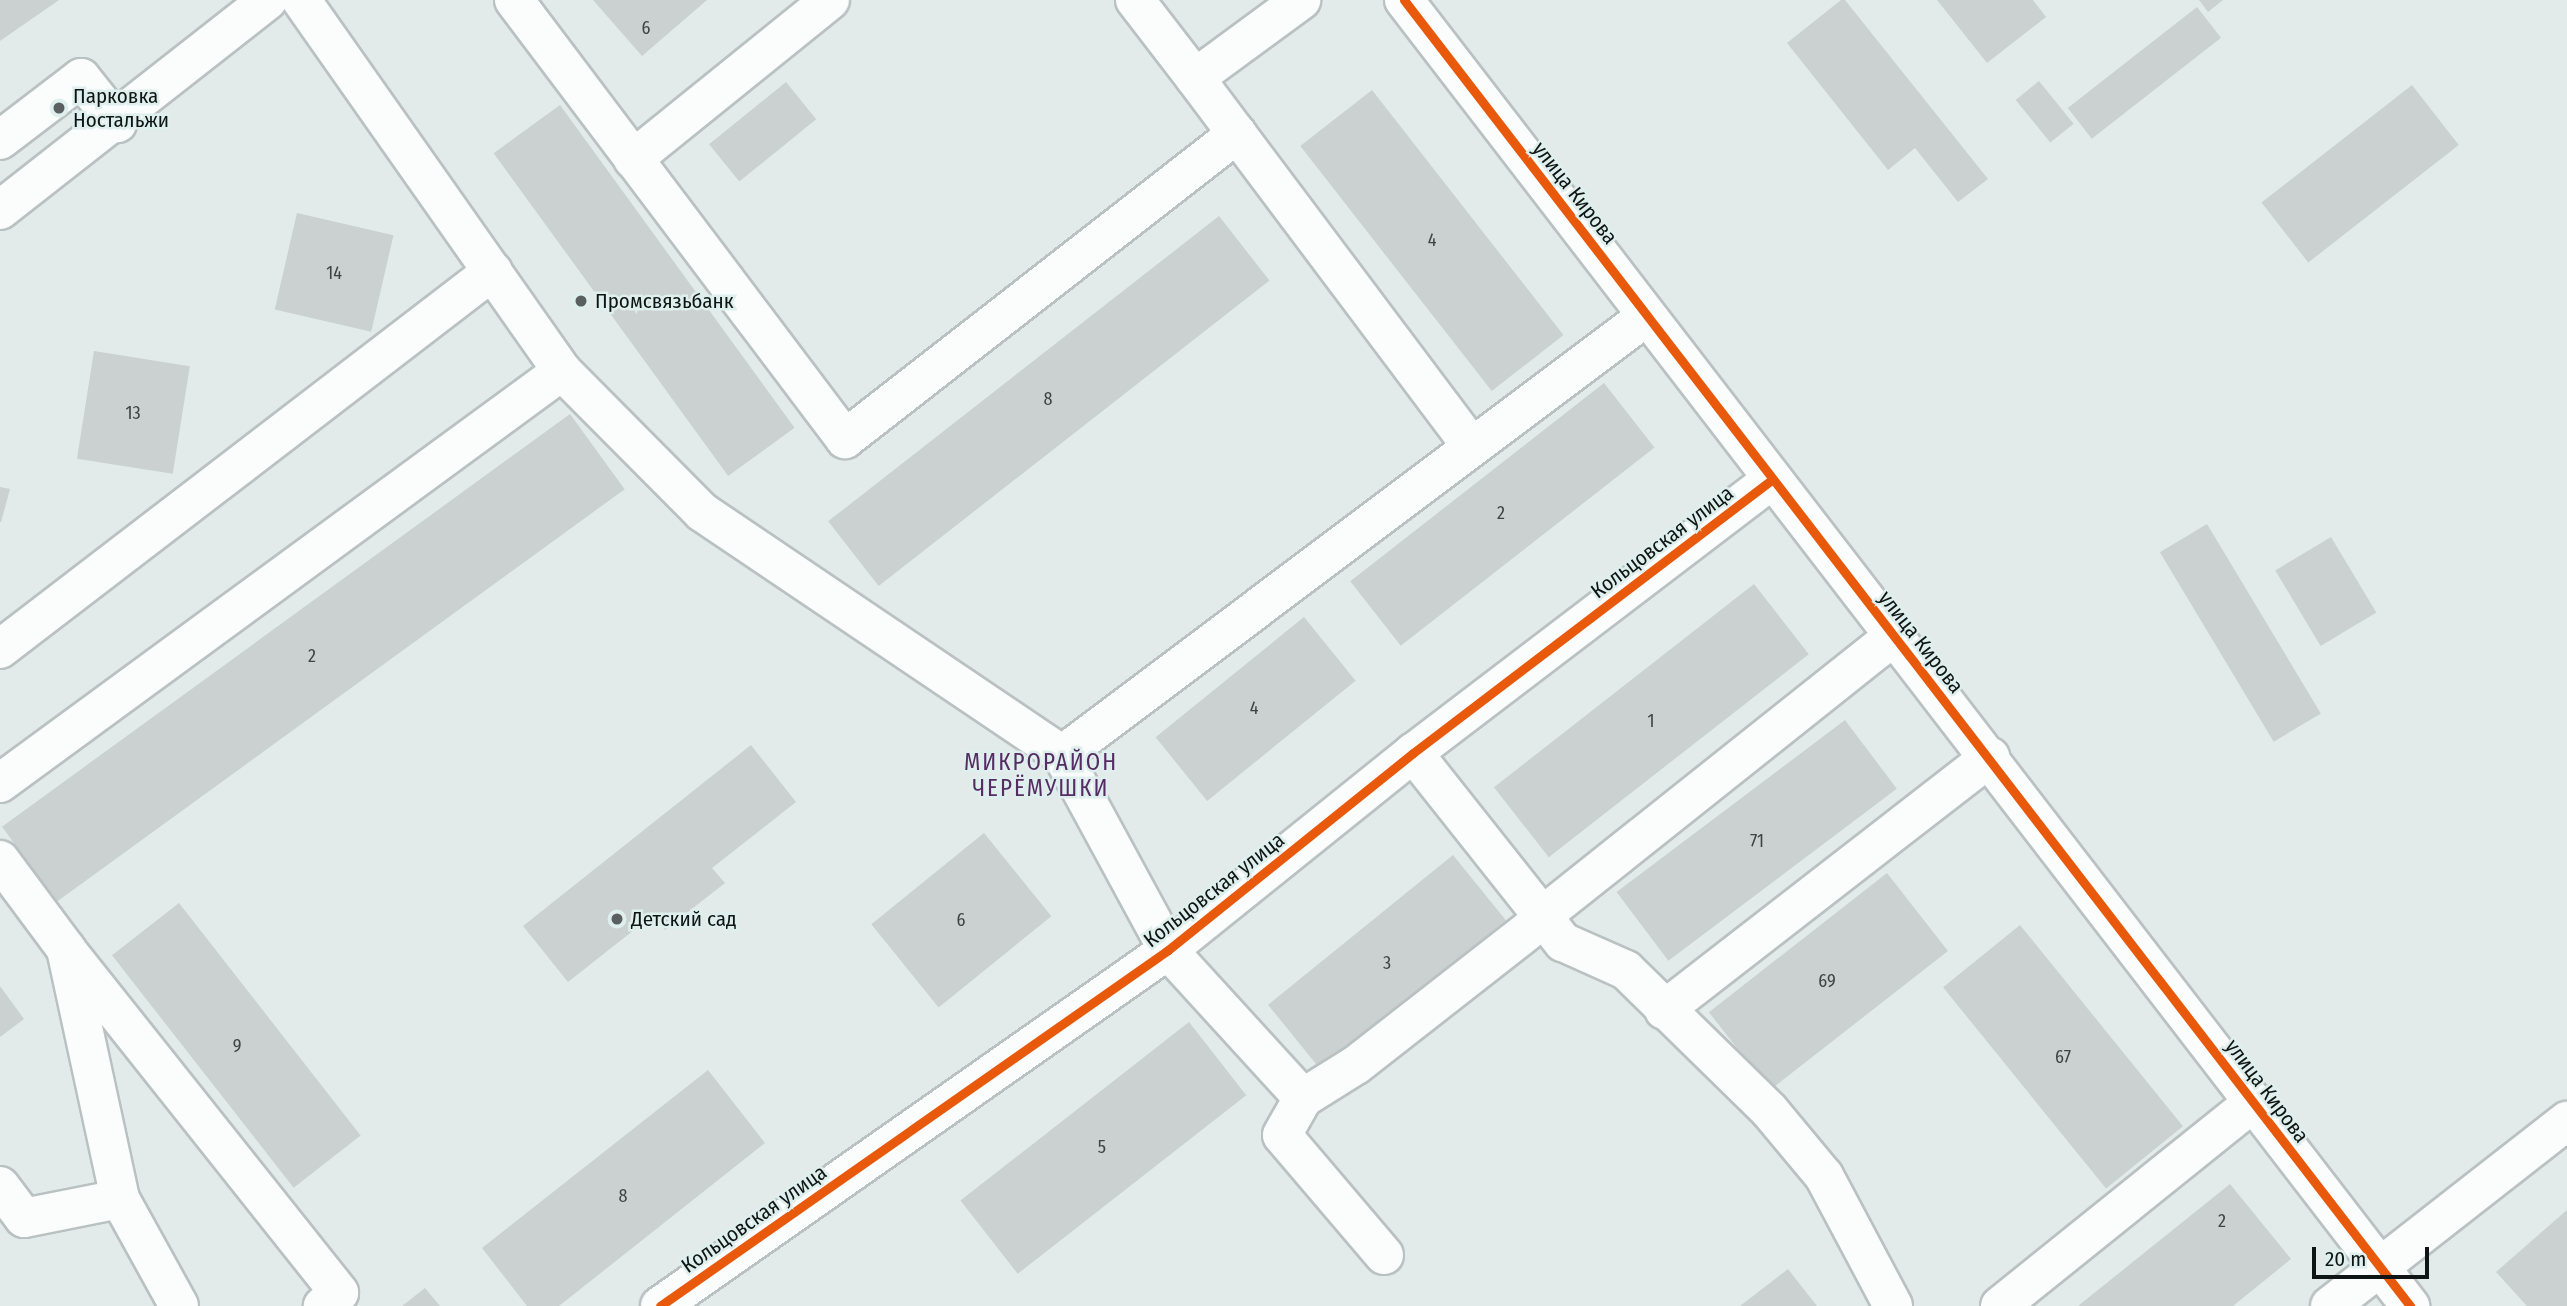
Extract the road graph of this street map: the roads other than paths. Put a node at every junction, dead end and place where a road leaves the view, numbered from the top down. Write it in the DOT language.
graph roads {
  1 [pos="268,0"];
  2 [pos="301,0"];
  3 [pos="514,0"];
  4 [pos="830,0"];
  5 [pos="1135,0"];
  6 [pos="1301,0"];
  7 [pos="1404,0"];
  8 [pos="1195,78"];
  9 [pos="117,123"];
  10 [pos="1237,135"];
  11 [pos="0,140"];
  12 [pos="634,159"];
  13 [pos="1,208"];
  14 [pos="493,271"];
  15 [pos="1647,316"];
  16 [pos="562,371"];
  17 [pos="1472,447"];
  18 [pos="1773,479"];
  19 [pos="1894,636"];
  20 [pos="0,649"];
  21 [pos="1413,753"];
  22 [pos="1062,755"];
  23 [pos="1990,757"];
  24 [pos="0,783"];
  25 [pos="0,860"];
  26 [pos="1543,917"];
  27 [pos="65,949"];
  28 [pos="1168,950"];
  29 [pos="1664,1010"];
  30 [pos="1303,1098"];
  31 [pos="2253,1102"];
  32 [pos="2567,1122"];
  33 [pos="0,1186"];
  34 [pos="120,1199"];
  35 [pos="1384,1255"];
  36 [pos="2379,1266"];
  37 [pos="179,1306"];
  38 [pos="323,1306"];
  39 [pos="660,1306"];
  40 [pos="1893,1306"];
  41 [pos="2000,1306"];
  42 [pos="2330,1306"];
  43 [pos="2410,1306"];
  1 -- 9 [label="street"];
  2 -- 14 [label="street"];
  3 -- 12 [label="street"];
  4 -- 12 [label="street"];
  5 -- 8 [label="street"];
  6 -- 8 [label="street"];
  7 -- 15 [label="street, улица Кирова"];
  8 -- 10 [label="street"];
  9 -- 11 [label="street"];
  9 -- 13 [label="street"];
  10 -- 12 [label="street"];
  10 -- 17 [label="street"];
  14 -- 16 [label="street"];
  14 -- 20 [label="street"];
  15 -- 17 [label="street"];
  15 -- 18 [label="street, улица Кирова"];
  16 -- 22 [label="street"];
  16 -- 24 [label="street"];
  17 -- 22 [label="street"];
  18 -- 19 [label="street, улица Кирова"];
  18 -- 21 [label="street, Кольцовская улица"];
  19 -- 23 [label="street, улица Кирова"];
  19 -- 26 [label="street"];
  21 -- 26 [label="street"];
  21 -- 28 [label="street, Кольцовская улица"];
  22 -- 28 [label="street"];
  23 -- 29 [label="street"];
  23 -- 31 [label="street, улица Кирова"];
  25 -- 27 [label="street"];
  26 -- 29 [label="street"];
  26 -- 30 [label="street"];
  27 -- 34 [label="street"];
  27 -- 38 [label="street"];
  28 -- 30 [label="street"];
  28 -- 39 [label="street, Кольцовская улица"];
  29 -- 40 [label="street"];
  30 -- 35 [label="street"];
  31 -- 36 [label="street, улица Кирова"];
  31 -- 41 [label="street"];
  32 -- 36 [label="street"];
  33 -- 34 [label="street"];
  34 -- 37 [label="street"];
  36 -- 42 [label="street"];
  36 -- 43 [label="street, улица Кирова"];
}
